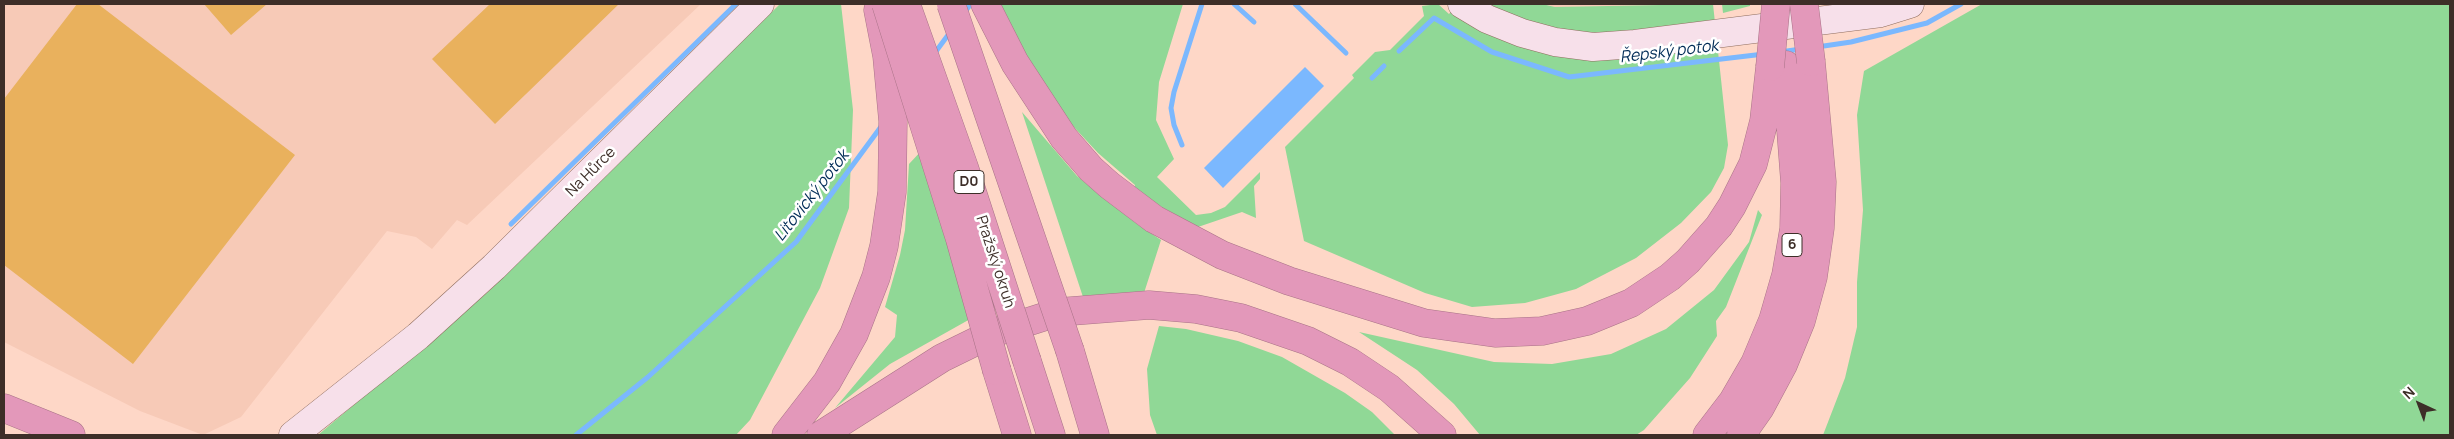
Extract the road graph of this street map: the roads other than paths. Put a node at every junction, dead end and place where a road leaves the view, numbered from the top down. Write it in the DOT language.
graph roads {
  1 [pos="760,4"];
  2 [pos="876,4"];
  3 [pos="886,4"];
  4 [pos="906,4"];
  5 [pos="951,4"];
  6 [pos="986,4"];
  7 [pos="1462,4"];
  8 [pos="1777,4"];
  9 [pos="1804,4"];
  10 [pos="1910,4"];
  11 [pos="1789,65"];
  12 [pos="1793,343"];
  13 [pos="1085,403"];
  14 [pos="4,408"];
  15 [pos="71,435"];
  16 [pos="293,435"];
  17 [pos="786,435"];
  18 [pos="821,435"];
  19 [pos="1017,435"];
  20 [pos="1051,435"];
  21 [pos="1095,435"];
  22 [pos="1103,435"];
  23 [pos="1442,435"];
  24 [pos="1707,435"];
  25 [pos="1741,435"];
  26 [pos="1757,435"];
  1 -- 16 [label="main road, Na Hůrce"];
  2 -- 17 [label="highway"];
  3 -- 19 [label="highway, bridge"];
  4 -- 20 [label="highway, Pražský okruh / D0, bridge"];
  5 -- 13 [label="highway, bridge"];
  6 -- 11 [label="highway"];
  7 -- 10 [label="main road"];
  8 -- 11 [label="highway, 6"];
  9 -- 11 [label="highway, 6, bridge"];
  11 -- 12 [label="highway, 6"];
  11 -- 24 [label="highway, 6"];
  12 -- 25 [label="highway, 6"];
  12 -- 26 [label="highway"];
  13 -- 21 [label="highway"];
  13 -- 22 [label="highway"];
  14 -- 15 [label="highway"];
  18 -- 23 [label="highway"];
}
